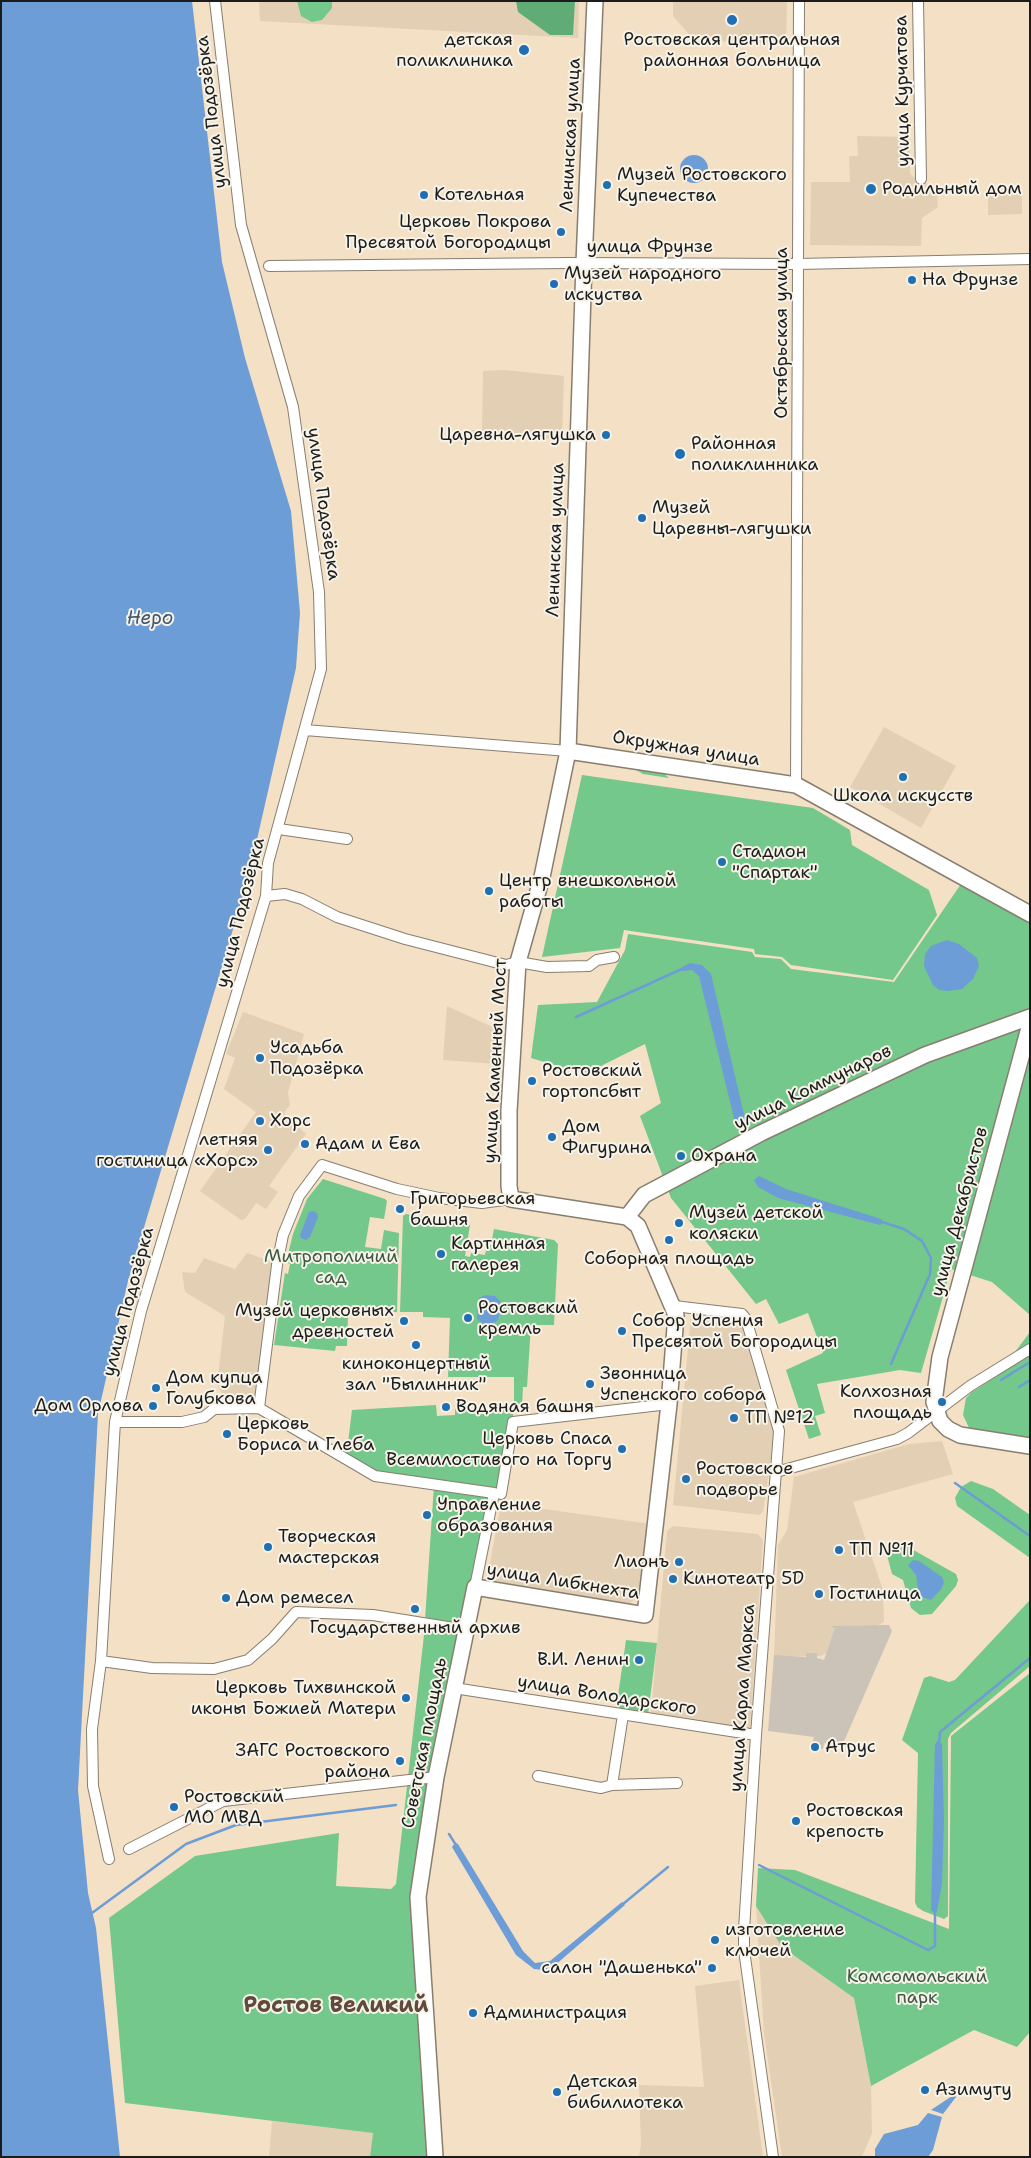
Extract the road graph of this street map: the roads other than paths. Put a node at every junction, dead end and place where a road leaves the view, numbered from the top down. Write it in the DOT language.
graph roads {
  1 [pos="215,1"];
  2 [pos="595,1"];
  3 [pos="799,1"];
  4 [pos="918,1"];
  5 [pos="921,179"];
  6 [pos="1030,259"];
  7 [pos="584,263"];
  8 [pos="798,264"];
  9 [pos="269,266"];
  10 [pos="305,730"];
  11 [pos="568,751"];
  12 [pos="796,785"];
  13 [pos="279,829"];
  14 [pos="347,840"];
  15 [pos="266,896"];
  16 [pos="1030,914"];
  17 [pos="614,957"];
  18 [pos="518,962"];
  19 [pos="1030,1017"];
  20 [pos="1030,1024"];
  21 [pos="511,1199"];
  22 [pos="627,1217"];
  23 [pos="674,1306"];
  24 [pos="1030,1350"];
  25 [pos="669,1404"];
  26 [pos="259,1408"];
  27 [pos="936,1412"];
  28 [pos="115,1422"];
  29 [pos="1030,1446"];
  30 [pos="776,1472"];
  31 [pos="501,1494"];
  32 [pos="475,1586"];
  33 [pos="466,1630"];
  34 [pos="101,1661"];
  35 [pos="454,1688"];
  36 [pos="623,1715"];
  37 [pos="756,1735"];
  38 [pos="538,1776"];
  39 [pos="436,1777"];
  40 [pos="677,1783"];
  41 [pos="612,1785"];
  42 [pos="129,1849"];
  43 [pos="109,1859"];
  44 [pos="435,2157"];
  45 [pos="773,2157"];
  1 -- 10 [label="street, улица Подозёрка"];
  2 -- 7 [label="street, Ленинская улица"];
  3 -- 8 [label="street, Октябрьская улица"];
  4 -- 5 [label="street, улица Курчатова"];
  6 -- 8 [label="street, улица Фрунзе"];
  7 -- 8 [label="street, улица Фрунзе"];
  7 -- 9 [label="street, улица Фрунзе"];
  7 -- 11 [label="street, Ленинская улица"];
  8 -- 12 [label="street, Октябрьская улица"];
  10 -- 11 [label="street, Окружная улица"];
  10 -- 13 [label="street, улица Подозёрка"];
  11 -- 12 [label="street, Окружная улица"];
  11 -- 18 [label="street, улица Каменный Мост"];
  12 -- 16 [label="street, Окружная улица"];
  13 -- 14 [label="street"];
  13 -- 15 [label="street, улица Подозёрка"];
  15 -- 18 [label="street"];
  15 -- 28 [label="street, улица Подозёрка"];
  17 -- 18 [label="street"];
  18 -- 21 [label="street, улица Каменный Мост"];
  19 -- 22 [label="street, улица Коммунаров"];
  20 -- 27 [label="street, улица Декабристов"];
  21 -- 22 [label="street"];
  21 -- 26 [label="street"];
  22 -- 23 [label="street"];
  23 -- 25 [label="street"];
  23 -- 30 [label="street, улица Карла Маркса"];
  24 -- 27 [label="street"];
  25 -- 31 [label="street"];
  25 -- 32 [label="street, улица Либкнехта"];
  26 -- 28 [label="street"];
  26 -- 32 [label="street, Советская площадь"];
  27 -- 29 [label="street"];
  27 -- 30 [label="street"];
  28 -- 34 [label="street, улица Подозёрка"];
  30 -- 37 [label="street, улица Карла Маркса"];
  32 -- 33 [label="street, Советская площадь"];
  33 -- 34 [label="street"];
  33 -- 35 [label="street, Советская площадь"];
  34 -- 43 [label="street, улица Подозёрка"];
  35 -- 36 [label="street, улица Володарского"];
  35 -- 39 [label="street, Советская площадь"];
  36 -- 37 [label="street, улица Володарского"];
  36 -- 41 [label="street"];
  37 -- 45 [label="street, улица Карла Маркса"];
  38 -- 41 [label="street"];
  39 -- 42 [label="street"];
  39 -- 44 [label="street, Советская площадь"];
  40 -- 41 [label="street"];
}
